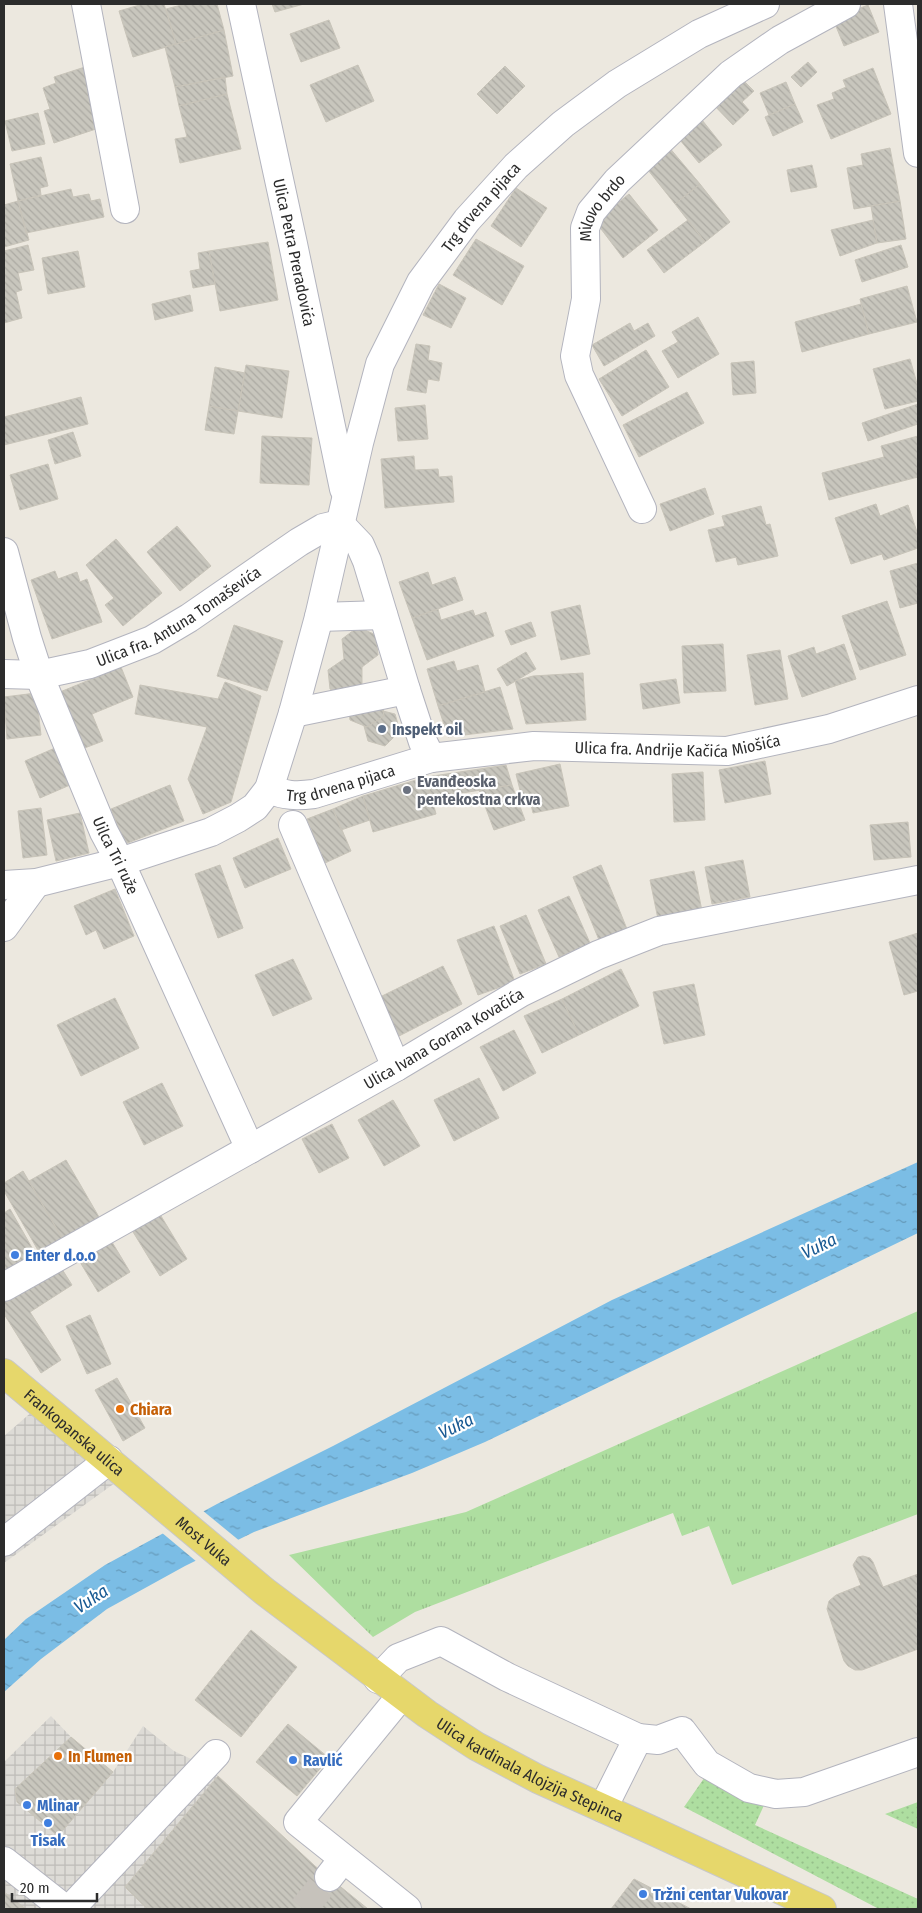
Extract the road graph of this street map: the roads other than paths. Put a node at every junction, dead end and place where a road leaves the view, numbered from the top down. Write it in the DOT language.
graph roads {
  1 [pos="86,4"];
  2 [pos="241,4"];
  3 [pos="765,4"];
  4 [pos="846,4"];
  5 [pos="898,4"];
  6 [pos="918,153"];
  7 [pos="125,209"];
  8 [pos="372,390"];
  9 [pos="324,392"];
  10 [pos="642,509"];
  11 [pos="343,513"];
  12 [pos="4,552"];
  13 [pos="383,615"];
  14 [pos="319,617"];
  15 [pos="4,674"];
  16 [pos="40,675"];
  17 [pos="406,690"];
  18 [pos="918,700"];
  19 [pos="293,712"];
  20 [pos="431,758"];
  21 [pos="269,788"];
  22 [pos="293,825"];
  23 [pos="120,862"];
  24 [pos="918,880"];
  25 [pos="36,883"];
  26 [pos="4,885"];
  27 [pos="4,927"];
  28 [pos="396,1067"];
  29 [pos="250,1149"];
  30 [pos="4,1287"];
  31 [pos="4,1373"];
  32 [pos="109,1460"];
  33 [pos="145,1492"];
  34 [pos="4,1542"];
  35 [pos="264,1590"];
  36 [pos="378,1678"];
  37 [pos="401,1696"];
  38 [pos="638,1738"];
  39 [pos="918,1752"];
  40 [pos="216,1754"];
  41 [pos="603,1808"];
  42 [pos="4,1861"];
  43 [pos="65,1909"];
  44 [pos="70,1909"];
  45 [pos="407,1909"];
  46 [pos="822,1909"];
  1 -- 7 [label="street"];
  2 -- 9 [label="street, Ulica Petra Preradovića"];
  3 -- 8 [label="street, Trg drvena pijaca"];
  4 -- 10 [label="street, Milovo brdo"];
  5 -- 6 [label="street"];
  8 -- 9 [label="street"];
  8 -- 11 [label="street, Trg drvena pijaca"];
  9 -- 11 [label="street, Ulica Petra Preradovića"];
  11 -- 13 [label="street"];
  11 -- 14 [label="street, Trg drvena pijaca"];
  11 -- 16 [label="street, Ulica fra. Antuna Tomaševića"];
  12 -- 16 [label="street, Uilca Tri ruže"];
  13 -- 14 [label="street"];
  13 -- 17 [label="street"];
  14 -- 19 [label="street, Trg drvena pijaca"];
  15 -- 16 [label="street, Ulica fra. Antuna Tomaševića"];
  16 -- 23 [label="street, Uilca Tri ruže"];
  17 -- 19 [label="street"];
  17 -- 20 [label="street"];
  18 -- 20 [label="street, Ulica fra. Andrije Kačića Miošića"];
  19 -- 21 [label="street, Trg drvena pijaca"];
  20 -- 21 [label="street, Trg drvena pijaca"];
  21 -- 23 [label="street"];
  22 -- 28 [label="street"];
  23 -- 25 [label="street"];
  23 -- 29 [label="street, Uilca Tri ruže"];
  24 -- 28 [label="street, Ulica Ivana Gorana Kovačića"];
  25 -- 26 [label="street"];
  25 -- 27 [label="street"];
  28 -- 29 [label="street, Ulica Ivana Gorana Kovačića"];
  29 -- 30 [label="street, Ulica Ivana Gorana Kovačića"];
  31 -- 32 [label="main road, Frankopanska ulica"];
  32 -- 33 [label="main road, Frankopanska ulica"];
  32 -- 34 [label="street"];
  33 -- 35 [label="main road, Most Vuka"];
  35 -- 36 [label="main road, Ulica kardinala Alojzija Stepinca"];
  36 -- 37 [label="main road, Ulica kardinala Alojzija Stepinca"];
  36 -- 38 [label="street"];
  37 -- 41 [label="main road, Ulica kardinala Alojzija Stepinca"];
  37 -- 45 [label="street"];
  38 -- 39 [label="street"];
  38 -- 41 [label="street"];
  40 -- 44 [label="street"];
  41 -- 46 [label="main road, Ulica kardinala Alojzija Stepinca"];
  42 -- 43 [label="street"];
}
